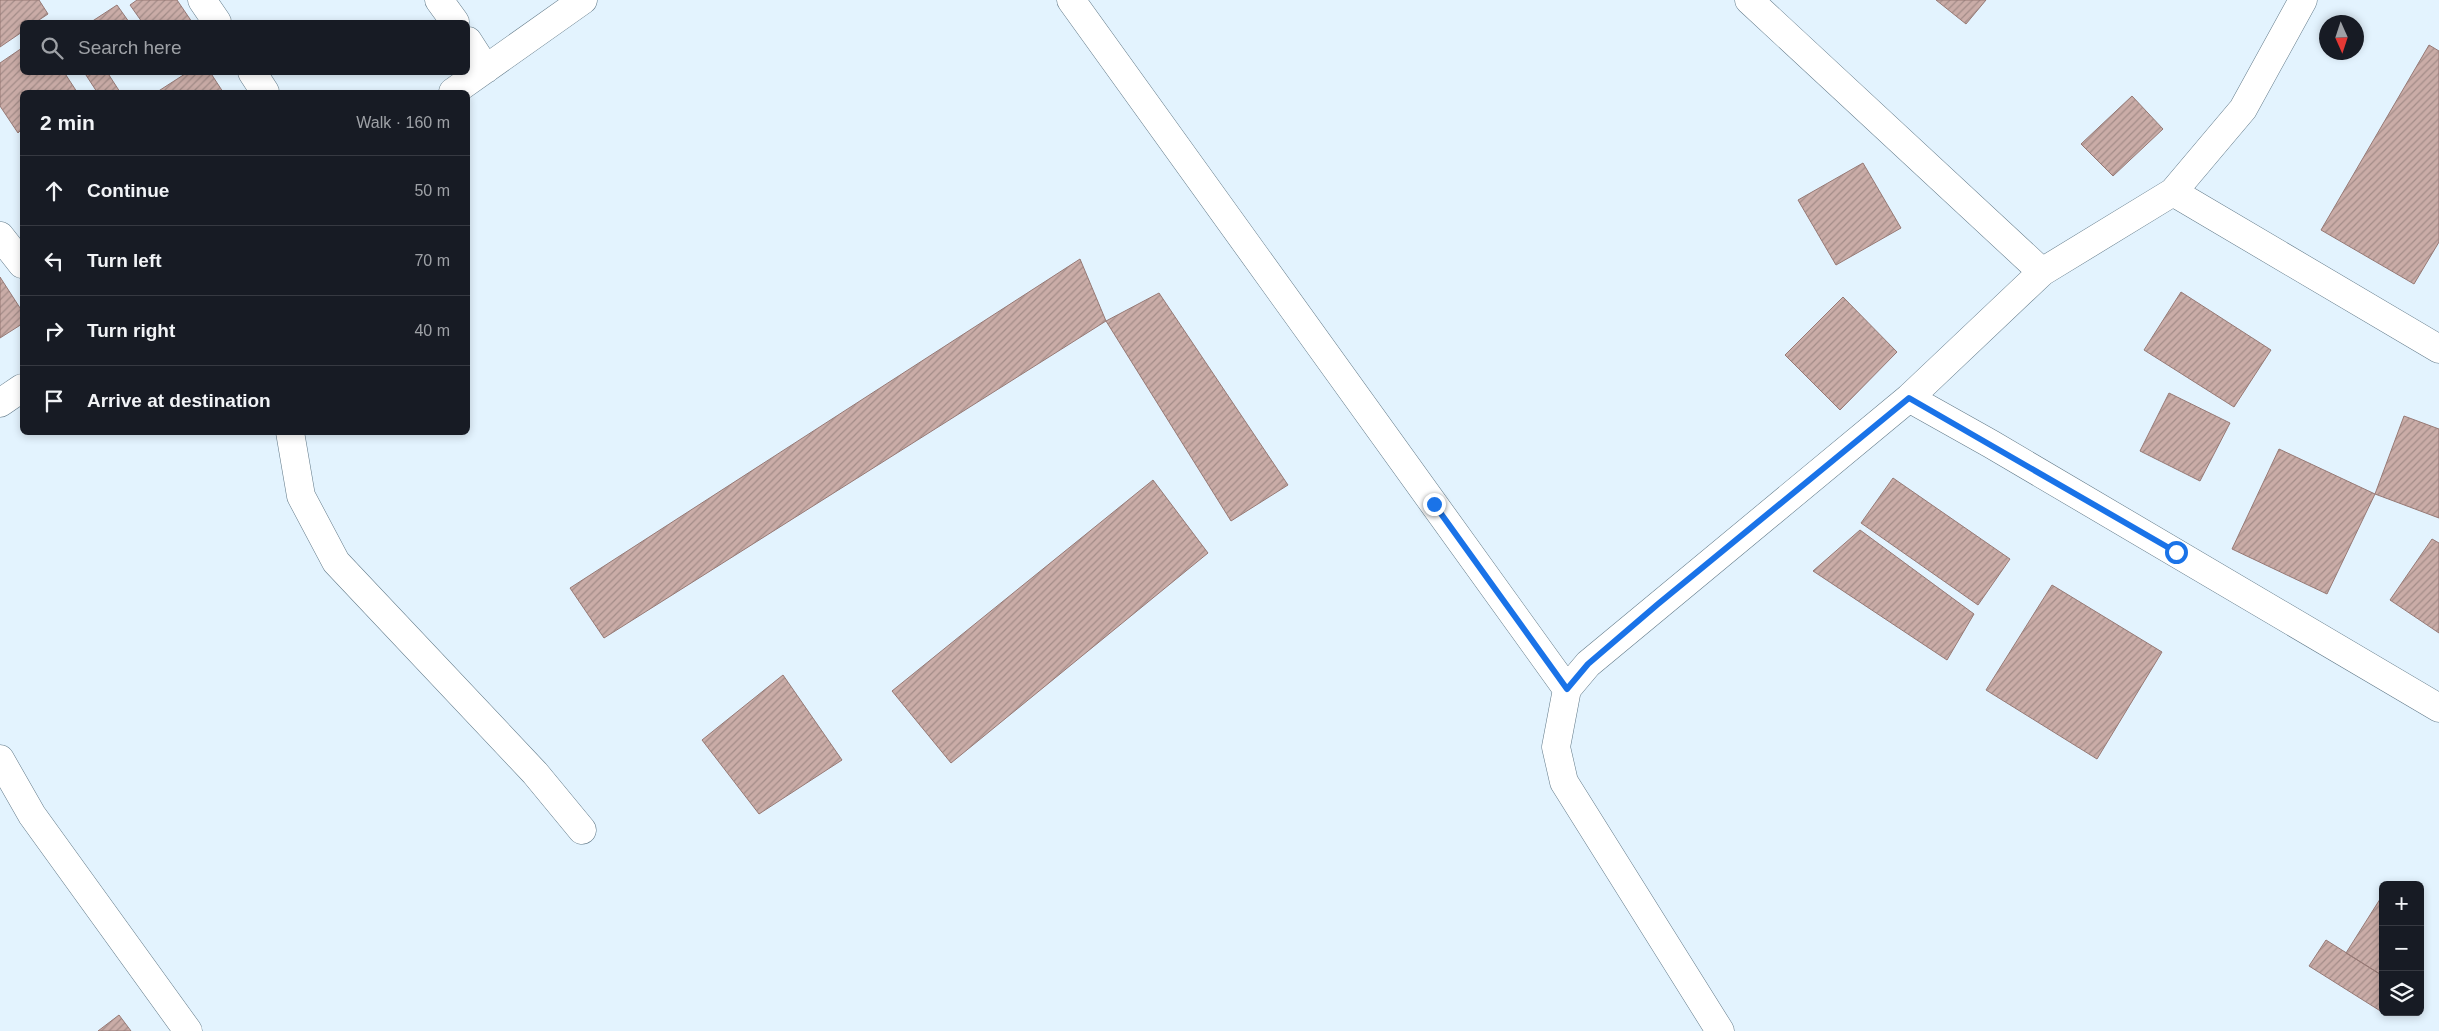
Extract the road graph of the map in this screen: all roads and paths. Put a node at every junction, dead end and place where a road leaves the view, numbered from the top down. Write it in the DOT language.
graph roads {
  1 [pos="202,0"];
  2 [pos="439,0"];
  3 [pos="583,0"];
  4 [pos="1072,0"];
  5 [pos="1749,0"];
  6 [pos="2303,0"];
  7 [pos="217,20"];
  8 [pos="454,20"];
  9 [pos="470,44"];
  10 [pos="486,69"];
  11 [pos="254,75"];
  12 [pos="264,90"];
  13 [pos="456,90"];
  14 [pos="2173,192"];
  15 [pos="0,236"];
  16 [pos="20,261"];
  17 [pos="2042,272"];
  18 [pos="2439,348"];
  19 [pos="20,389"];
  20 [pos="1909,398"];
  21 [pos="0,403"];
  22 [pos="291,435"];
  23 [pos="1567,689"];
  24 [pos="2439,708"];
  25 [pos="0,759"];
  26 [pos="582,830"];
  27 [pos="188,1031"];
  28 [pos="1720,1031"];
  1 -- 7 [label="street"];
  2 -- 8 [label="street"];
  3 -- 10 [label="street"];
  4 -- 23 [label="street"];
  5 -- 17 [label="street"];
  6 -- 14 [label="street"];
  9 -- 10 [label="street"];
  10 -- 13 [label="street"];
  11 -- 12 [label="street"];
  14 -- 17 [label="street"];
  14 -- 18 [label="street"];
  15 -- 16 [label="street"];
  17 -- 20 [label="street"];
  19 -- 21 [label="street"];
  20 -- 23 [label="street"];
  20 -- 24 [label="street"];
  22 -- 26 [label="street"];
  23 -- 28 [label="street"];
  25 -- 27 [label="street"];
}
